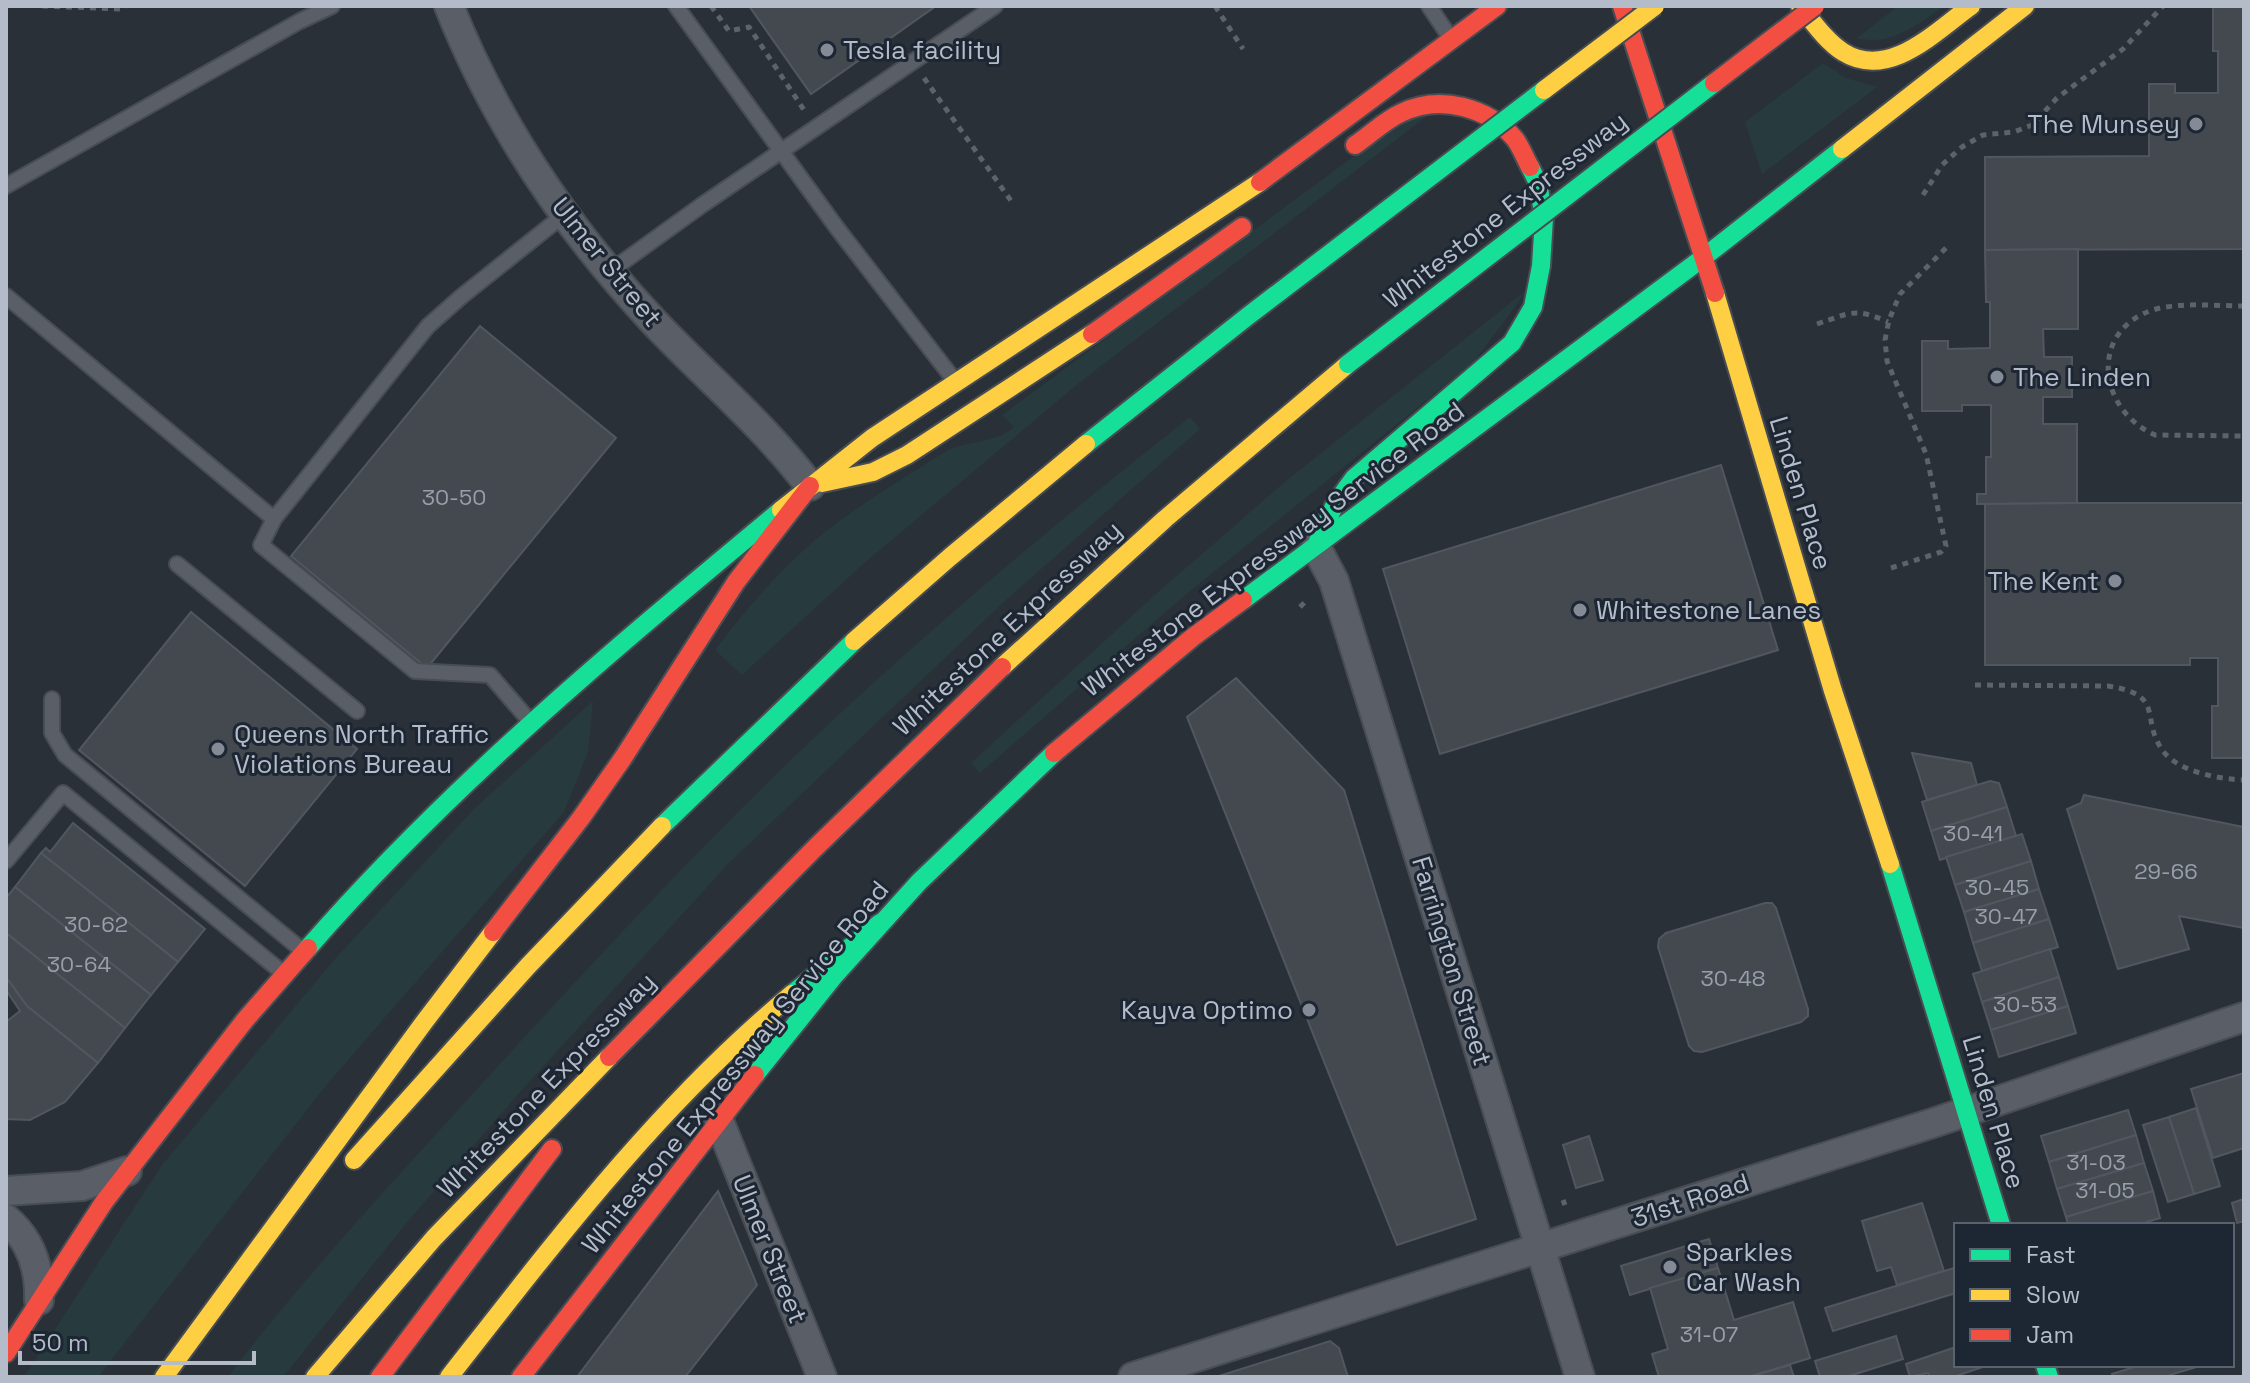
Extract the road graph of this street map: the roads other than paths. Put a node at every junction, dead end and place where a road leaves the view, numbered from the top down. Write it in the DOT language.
graph roads {
  1 [pos="332,6"];
  2 [pos="449,6"];
  3 [pos="676,6"];
  4 [pos="995,6"];
  5 [pos="1429,6"];
  6 [pos="1497,6"];
  7 [pos="1622,6"];
  8 [pos="1655,6"];
  9 [pos="1800,6"];
  10 [pos="1815,6"];
  11 [pos="1971,6"];
  12 [pos="2025,6"];
  13 [pos="1452,40"];
  14 [pos="783,152"];
  15 [pos="1337,158"];
  16 [pos="6,186"];
  17 [pos="565,214"];
  18 [pos="1255,217"];
  19 [pos="1704,257"];
  20 [pos="609,272"];
  21 [pos="6,296"];
  22 [pos="956,382"];
  23 [pos="810,486"];
  24 [pos="274,519"];
  25 [pos="1316,547"];
  26 [pos="177,564"];
  27 [pos="52,699"];
  28 [pos="357,711"];
  29 [pos="531,722"];
  30 [pos="6,861"];
  31 [pos="747,914"];
  32 [pos="880,923"];
  33 [pos="303,951"];
  34 [pos="284,974"];
  35 [pos="2244,1017"];
  36 [pos="1966,1112"];
  37 [pos="719,1121"];
  38 [pos="346,1169"];
  39 [pos="128,1170"];
  40 [pos="6,1191"];
  41 [pos="6,1219"];
  42 [pos="300,1221"];
  43 [pos="2000,1223"];
  44 [pos="1540,1247"];
  45 [pos="39,1300"];
  46 [pos="6,1353"];
  47 [pos="166,1377"];
  48 [pos="315,1377"];
  49 [pos="380,1377"];
  50 [pos="449,1377"];
  51 [pos="521,1377"];
  52 [pos="822,1377"];
  53 [pos="1133,1377"];
  54 [pos="1580,1377"];
  1 -- 16 [label="lane"];
  2 -- 17 [label="street, Ulmer Street"];
  3 -- 14 [label="lane"];
  4 -- 14 [label="lane"];
  5 -- 13 [label="lane"];
  6 -- 13 [label="main road"];
  7 -- 19 [label="main road, Linden Place"];
  8 -- 38 [label="main road, bridge"];
  9 -- 11 [label="main road"];
  10 -- 31 [label="main road, Whitestone Expressway, bridge"];
  12 -- 19 [label="main road, Whitestone Expressway Service Road"];
  13 -- 22 [label="main road"];
  14 -- 20 [label="lane"];
  14 -- 22 [label="lane"];
  15 -- 25 [label="main road"];
  17 -- 20 [label="street, Ulmer Street"];
  17 -- 24 [label="lane"];
  18 -- 23 [label="main road"];
  19 -- 25 [label="main road, Whitestone Expressway Service Road"];
  19 -- 36 [label="main road, Linden Place"];
  20 -- 23 [label="street, Ulmer Street"];
  21 -- 24 [label="lane"];
  22 -- 23 [label="main road"];
  23 -- 29 [label="main road"];
  23 -- 47 [label="main road"];
  24 -- 29 [label="lane"];
  25 -- 32 [label="main road, Whitestone Expressway Service Road"];
  25 -- 44 [label="street, Farrington Street"];
  26 -- 28 [label="lane"];
  27 -- 33 [label="lane"];
  29 -- 33 [label="main road"];
  30 -- 34 [label="lane"];
  31 -- 48 [label="main road, Whitestone Expressway"];
  31 -- 49 [label="main road"];
  32 -- 37 [label="main road, Whitestone Expressway Service Road"];
  32 -- 50 [label="main road"];
  33 -- 34 [label="main road"];
  34 -- 39 [label="main road"];
  35 -- 36 [label="street, 31st Road"];
  36 -- 43 [label="main road, Linden Place"];
  36 -- 44 [label="street, 31st Road"];
  37 -- 51 [label="main road, Whitestone Expressway Service Road"];
  37 -- 52 [label="street, Ulmer Street"];
  39 -- 40 [label="street"];
  39 -- 45 [label="main road"];
  41 -- 45 [label="street"];
  42 -- 47 [label="main road"];
  44 -- 53 [label="street, 31st Road"];
  44 -- 54 [label="street, Farrington Street"];
  45 -- 46 [label="main road"];
}
